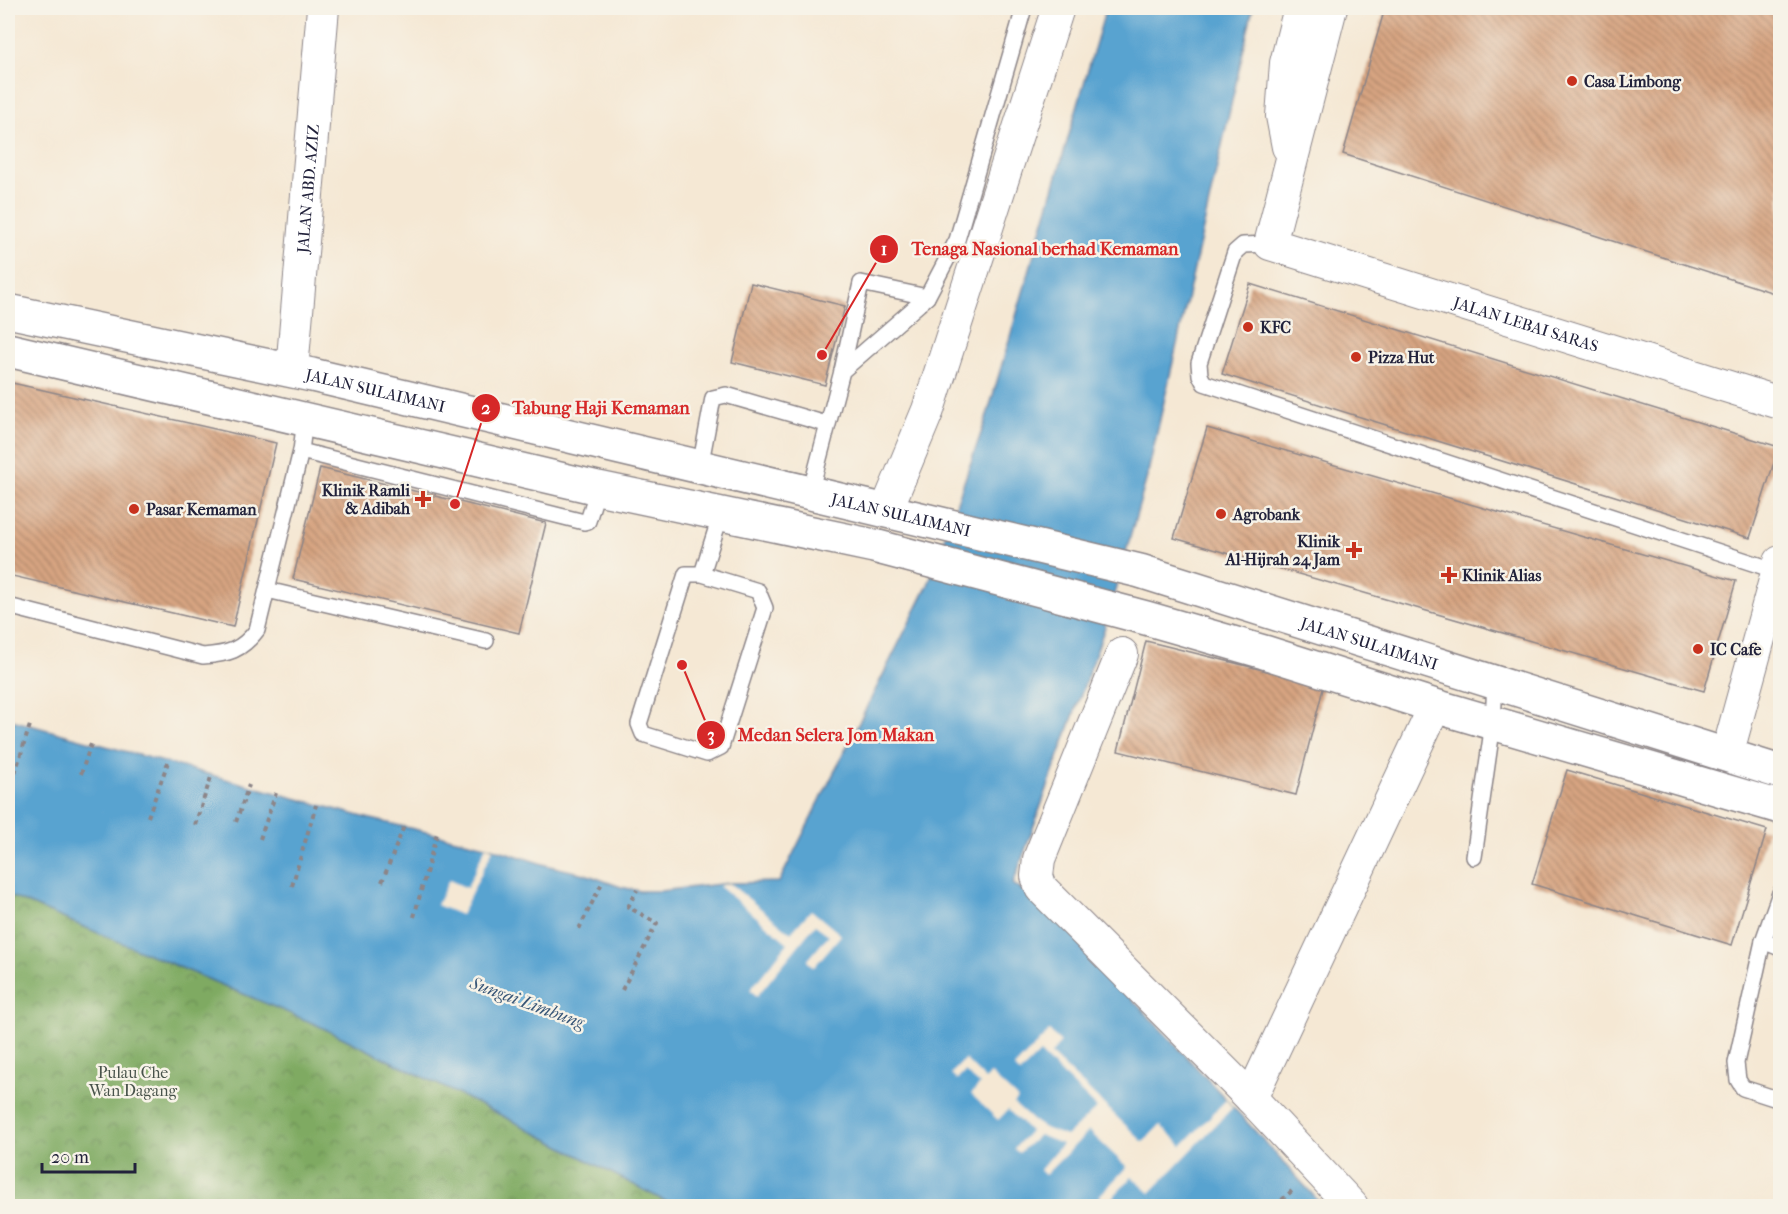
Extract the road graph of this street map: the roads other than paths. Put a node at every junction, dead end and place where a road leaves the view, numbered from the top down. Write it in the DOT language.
graph roads {
  1 [pos="324,8"];
  2 [pos="1024,8"];
  3 [pos="1058,8"];
  4 [pos="1300,8"];
  5 [pos="1331,8"];
  6 [pos="1291,162"];
  7 [pos="1270,244"];
  8 [pos="927,297"];
  9 [pos="8,311"];
  10 [pos="8,350"];
  11 [pos="292,370"];
  12 [pos="842,371"];
  13 [pos="1780,403"];
  14 [pos="499,418"];
  15 [pos="305,419"];
  16 [pos="826,424"];
  17 [pos="538,429"];
  18 [pos="404,442"];
  19 [pos="301,451"];
  20 [pos="700,467"];
  21 [pos="594,487"];
  22 [pos="810,493"];
  23 [pos="890,512"];
  24 [pos="721,514"];
  25 [pos="1780,568"];
  26 [pos="702,574"];
  27 [pos="267,591"];
  28 [pos="8,606"];
  29 [pos="1342,634"];
  30 [pos="486,641"];
  31 [pos="1390,649"];
  32 [pos="1264,652"];
  33 [pos="1122,654"];
  34 [pos="1495,682"];
  35 [pos="1435,706"];
  36 [pos="1493,723"];
  37 [pos="1727,755"];
  38 [pos="1780,772"];
  39 [pos="1780,807"];
  40 [pos="1474,857"];
  41 [pos="1780,893"];
  42 [pos="1763,941"];
  43 [pos="1780,948"];
  44 [pos="1251,1098"];
  45 [pos="1780,1100"];
  46 [pos="1352,1206"];
  1 -- 11 [label="street, JALAN ABD. AZIZ"];
  2 -- 8 [label="lane"];
  3 -- 23 [label="street"];
  4 -- 6 [label="street"];
  5 -- 6 [label="street"];
  6 -- 7 [label="street"];
  7 -- 13 [label="street, JALAN LEBAI SARAS"];
  7 -- 25 [label="lane"];
  8 -- 12 [label="lane"];
  8 -- 12 [label="lane"];
  9 -- 11 [label="main road, JALAN SULAIMANI"];
  10 -- 15 [label="main road"];
  11 -- 14 [label="main road, JALAN SULAIMANI"];
  12 -- 16 [label="lane"];
  14 -- 17 [label="main road, JALAN SULAIMANI"];
  14 -- 18 [label="main road"];
  15 -- 18 [label="main road"];
  15 -- 19 [label="lane"];
  16 -- 20 [label="lane"];
  16 -- 22 [label="lane"];
  17 -- 20 [label="main road, JALAN SULAIMANI"];
  17 -- 21 [label="main road"];
  18 -- 21 [label="main road"];
  19 -- 21 [label="lane"];
  19 -- 27 [label="lane"];
  20 -- 22 [label="main road, JALAN SULAIMANI"];
  21 -- 24 [label="main road"];
  22 -- 23 [label="main road, JALAN SULAIMANI"];
  23 -- 29 [label="main road, JALAN SULAIMANI"];
  24 -- 26 [label="lane"];
  24 -- 32 [label="main road"];
  25 -- 37 [label="street"];
  26 -- 26 [label="lane"];
  27 -- 28 [label="lane"];
  27 -- 30 [label="lane"];
  29 -- 31 [label="main road, JALAN SULAIMANI"];
  29 -- 32 [label="main road"];
  31 -- 34 [label="main road, JALAN SULAIMANI"];
  31 -- 35 [label="main road"];
  32 -- 35 [label="main road"];
  33 -- 44 [label="street"];
  34 -- 36 [label="lane"];
  34 -- 37 [label="main road, JALAN SULAIMANI"];
  35 -- 36 [label="main road"];
  35 -- 44 [label="street"];
  36 -- 39 [label="main road"];
  36 -- 40 [label="lane"];
  37 -- 38 [label="main road, JALAN SULAIMANI"];
  41 -- 42 [label="lane"];
  42 -- 43 [label="lane"];
  42 -- 45 [label="lane"];
  44 -- 46 [label="street"];
}
